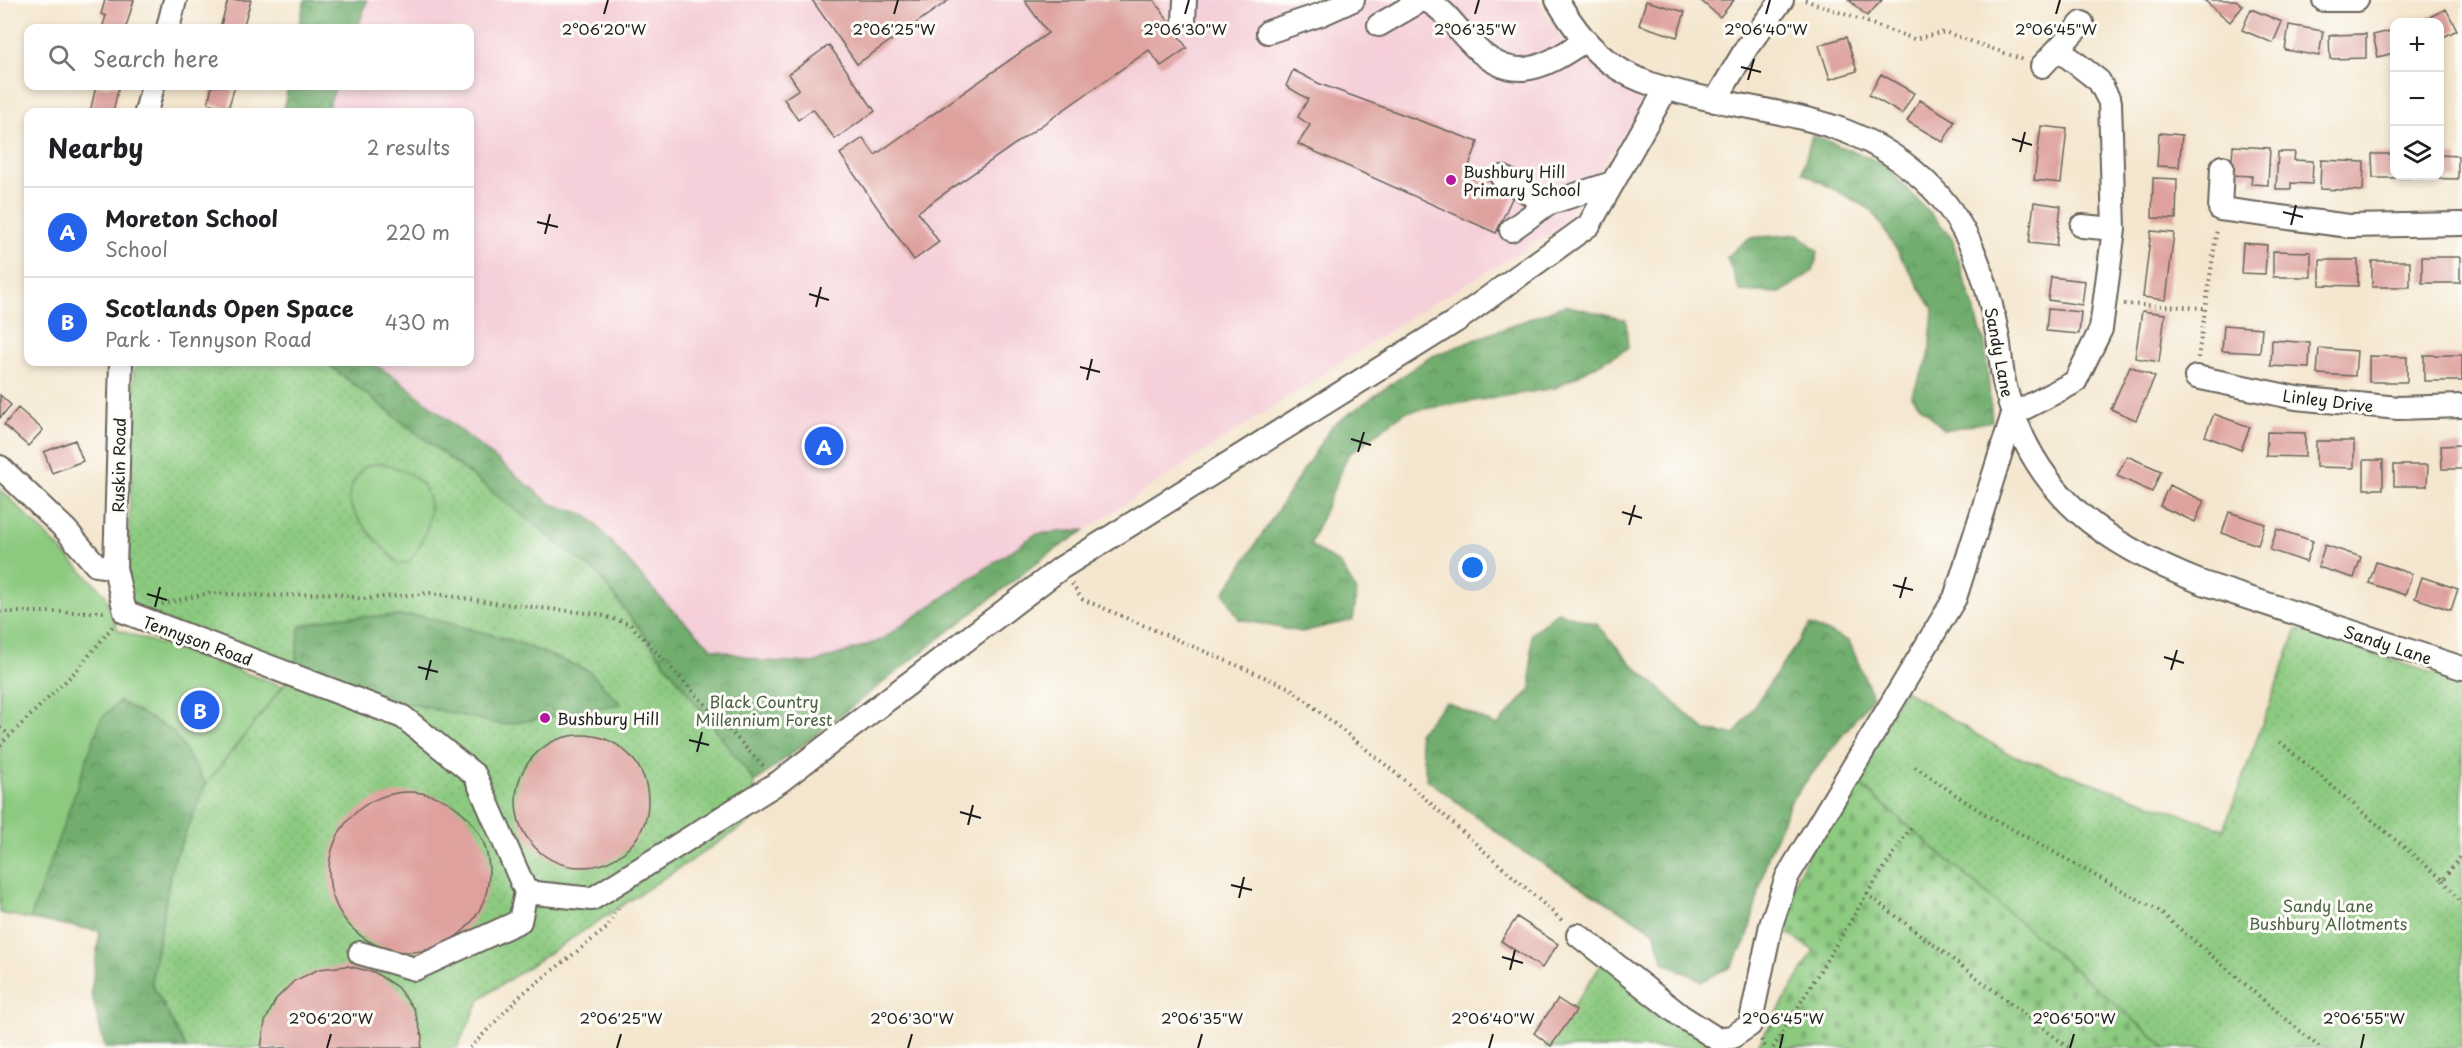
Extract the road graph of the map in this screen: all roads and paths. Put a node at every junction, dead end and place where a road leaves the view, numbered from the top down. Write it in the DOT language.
graph roads {
  1 [pos="175,0"];
  2 [pos="1353,0"];
  3 [pos="1424,0"];
  4 [pos="1557,0"];
  5 [pos="1782,0"];
  6 [pos="1805,0"];
  7 [pos="2324,0"];
  8 [pos="2357,0"];
  9 [pos="2082,23"];
  10 [pos="169,24"];
  11 [pos="1379,25"];
  12 [pos="1268,32"];
  13 [pos="1584,41"];
  14 [pos="2058,49"];
  15 [pos="2042,66"];
  16 [pos="1666,89"];
  17 [pos="152,90"];
  18 [pos="1715,100"];
  19 [pos="147,108"];
  20 [pos="2222,167"];
  21 [pos="1502,177"];
  22 [pos="1612,183"];
  23 [pos="1547,204"];
  24 [pos="2220,209"];
  25 [pos="2462,224"];
  26 [pos="2082,226"];
  27 [pos="2114,229"];
  28 [pos="1511,230"];
  29 [pos="2144,304"];
  30 [pos="2204,308"];
  31 [pos="120,366"];
  32 [pos="2196,377"];
  33 [pos="2462,406"];
  34 [pos="2013,414"];
  35 [pos="0,467"];
  36 [pos="115,568"];
  37 [pos="1060,568"];
  38 [pos="156,605"];
  39 [pos="0,612"];
  40 [pos="125,612"];
  41 [pos="2462,668"];
  42 [pos="0,728"];
  43 [pos="10,735"];
  44 [pos="2280,742"];
  45 [pos="0,745"];
  46 [pos="1915,767"];
  47 [pos="779,782"];
  48 [pos="1911,827"];
  49 [pos="2462,854"];
  50 [pos="2443,880"];
  51 [pos="526,892"];
  52 [pos="1867,894"];
  53 [pos="624,898"];
  54 [pos="2462,904"];
  55 [pos="1578,935"];
  56 [pos="360,953"];
  57 [pos="470,1048"];
  58 [pos="1773,1048"];
  59 [pos="2070,1048"];
  60 [pos="2320,1048"];
  1 -- 10 [label="street"];
  2 -- 12 [label="street"];
  3 -- 11 [label="street"];
  3 -- 13 [label="street"];
  4 -- 13 [label="street, Sandy Lane"];
  5 -- 18 [label="street"];
  6 -- 15 [label="path"];
  7 -- 8 [label="street"];
  9 -- 14 [label="street"];
  13 -- 16 [label="street, Sandy Lane"];
  14 -- 15 [label="street"];
  14 -- 27 [label="street"];
  16 -- 18 [label="street, Sandy Lane"];
  16 -- 22 [label="street"];
  17 -- 19 [label="street"];
  18 -- 34 [label="street, Sandy Lane"];
  20 -- 24 [label="street"];
  21 -- 23 [label="street"];
  22 -- 23 [label="street"];
  22 -- 37 [label="street"];
  23 -- 28 [label="street"];
  24 -- 25 [label="street"];
  24 -- 30 [label="path"];
  26 -- 27 [label="street"];
  27 -- 34 [label="street"];
  29 -- 30 [label="path"];
  30 -- 32 [label="path"];
  31 -- 36 [label="street, Ruskin Road"];
  32 -- 33 [label="street, Linley Drive"];
  34 -- 41 [label="street, Sandy Lane"];
  34 -- 55 [label="street"];
  35 -- 36 [label="street"];
  36 -- 40 [label="street, Tennyson Road"];
  37 -- 47 [label="street"];
  37 -- 55 [label="path"];
  38 -- 47 [label="path"];
  39 -- 40 [label="path"];
  40 -- 43 [label="path"];
  40 -- 51 [label="street, Tennyson Road"];
  42 -- 43 [label="path"];
  43 -- 45 [label="path"];
  44 -- 50 [label="path"];
  46 -- 60 [label="path"];
  47 -- 51 [label="street"];
  48 -- 52 [label="path"];
  49 -- 50 [label="path"];
  50 -- 54 [label="path"];
  51 -- 56 [label="street"];
  52 -- 58 [label="path"];
  52 -- 59 [label="path"];
  53 -- 57 [label="path"];
}
